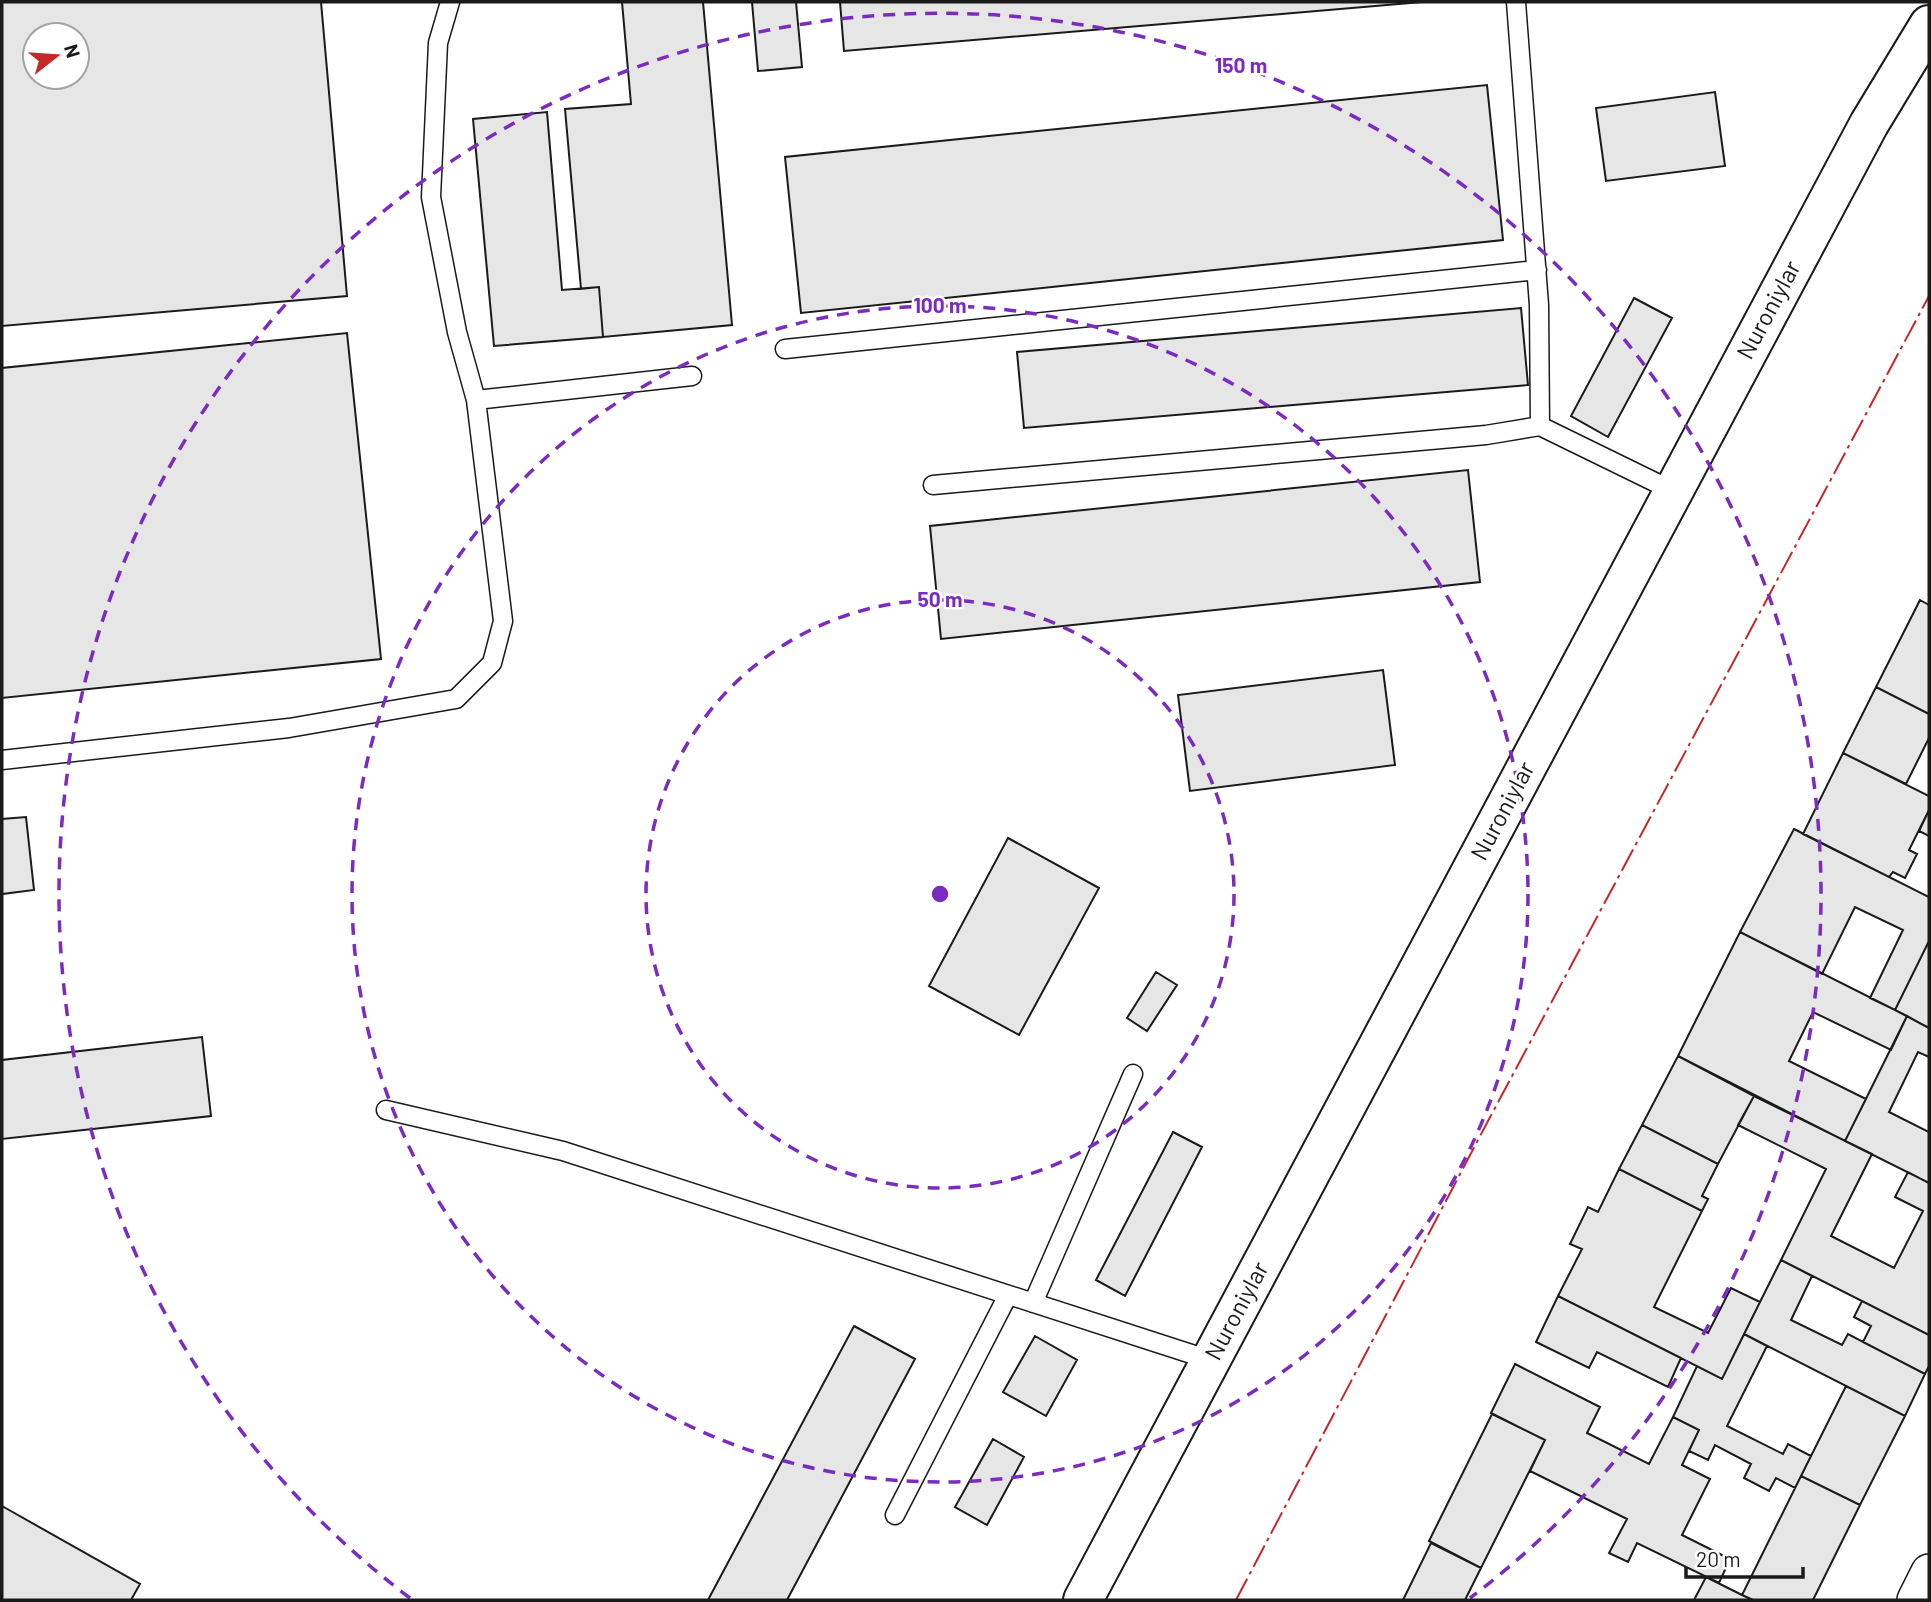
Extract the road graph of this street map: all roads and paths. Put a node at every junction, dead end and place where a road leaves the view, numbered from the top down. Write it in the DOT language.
graph roads {
  1 [pos="450,2"];
  2 [pos="1516,2"];
  3 [pos="1929,25"];
  4 [pos="1537,270"];
  5 [pos="785,349"];
  6 [pos="692,376"];
  7 [pos="476,400"];
  8 [pos="1539,426"];
  9 [pos="933,485"];
  10 [pos="1673,491"];
  11 [pos="2,760"];
  12 [pos="1133,1074"];
  13 [pos="386,1110"];
  14 [pos="1009,1295"];
  15 [pos="1033,1303"];
  16 [pos="1210,1360"];
  17 [pos="895,1514"];
  18 [pos="1929,1572"];
  19 [pos="1083,1600"];
  20 [pos="1915,1600"];
  1 -- 7 [label="lane"];
  2 -- 4 [label="lane"];
  3 -- 10 [label="main road, Nuroniylar"];
  4 -- 5 [label="lane"];
  4 -- 8 [label="lane"];
  6 -- 7 [label="lane"];
  7 -- 11 [label="lane"];
  8 -- 9 [label="lane"];
  8 -- 10 [label="lane"];
  10 -- 16 [label="main road, Nuroniylar"];
  12 -- 15 [label="lane"];
  13 -- 14 [label="lane"];
  14 -- 15 [label="lane"];
  14 -- 17 [label="lane"];
  15 -- 16 [label="lane"];
  16 -- 19 [label="main road, Nuroniylar"];
  18 -- 20 [label="street"];
}
